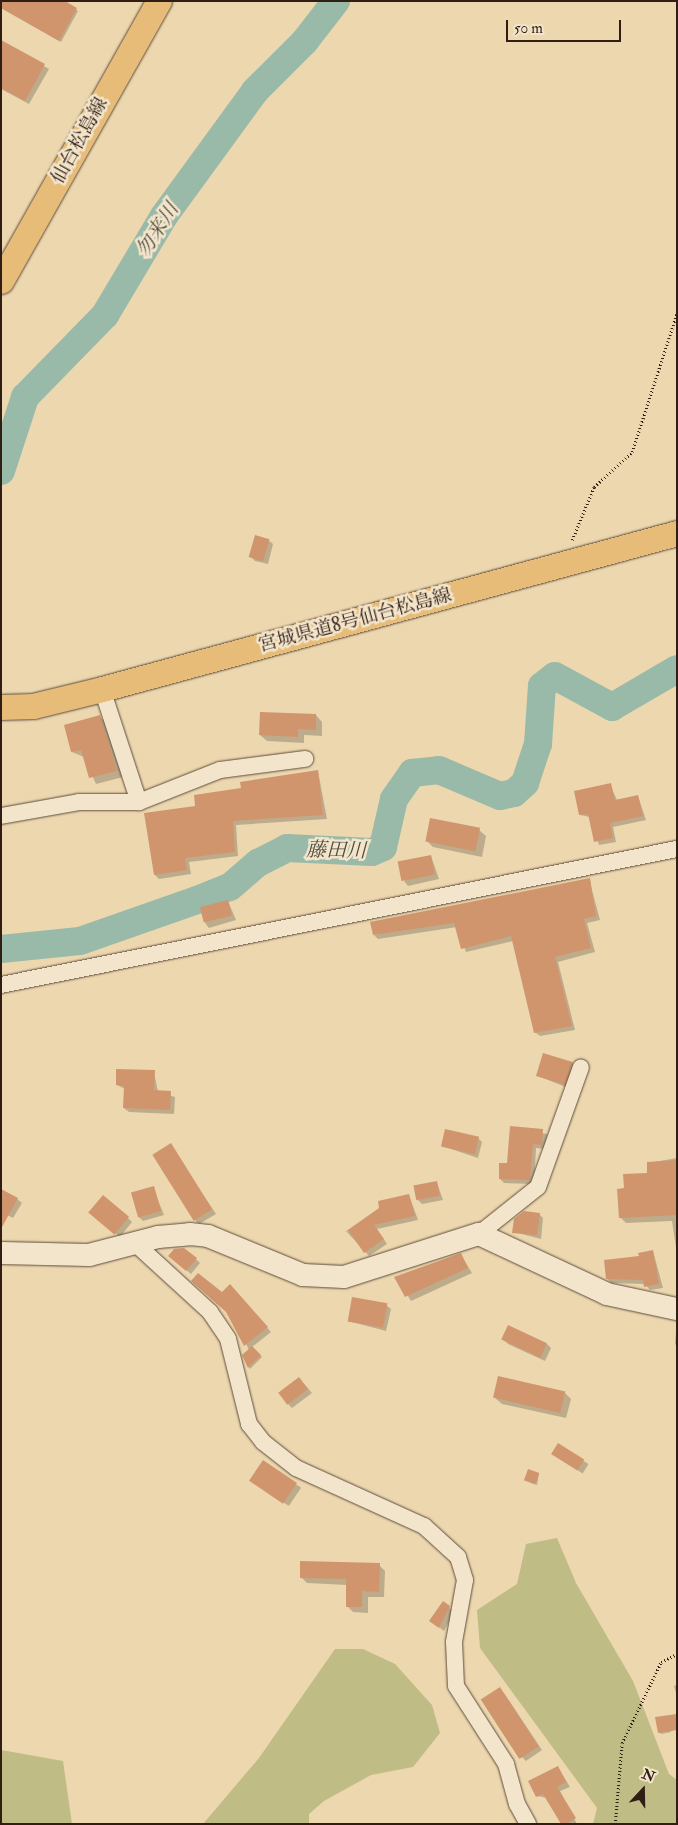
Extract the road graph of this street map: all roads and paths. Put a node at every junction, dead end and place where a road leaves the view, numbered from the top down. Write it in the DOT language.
graph roads {
  1 [pos="159,1"];
  2 [pos="1,280"];
  3 [pos="677,312"];
  4 [pos="677,533"];
  5 [pos="572,542"];
  6 [pos="102,689"];
  7 [pos="33,706"];
  8 [pos="1,707"];
  9 [pos="1,720"];
  10 [pos="305,759"];
  11 [pos="139,802"];
  12 [pos="1,816"];
  13 [pos="677,849"];
  14 [pos="1,985"];
  15 [pos="581,1067"];
  16 [pos="479,1234"];
  17 [pos="137,1245"];
  18 [pos="1,1253"];
  19 [pos="677,1309"];
  20 [pos="677,1654"];
  21 [pos="528,1824"];
  22 [pos="616,1824"];
  1 -- 2 [label="main road, 仙台松島線"];
  3 -- 5 [label="path"];
  4 -- 6 [label="main road, 宮城県道8号仙台松島線"];
  6 -- 7 [label="main road, 宮城県道8号仙台松島線"];
  6 -- 11 [label="street"];
  7 -- 8 [label="main road, 宮城県道8号仙台松島線"];
  7 -- 9 [label="main road, 宮城県道8号仙台松島線"];
  10 -- 11 [label="street"];
  11 -- 12 [label="street"];
  13 -- 14 [label="street"];
  15 -- 16 [label="street"];
  16 -- 17 [label="street"];
  16 -- 19 [label="street"];
  17 -- 18 [label="street"];
  17 -- 21 [label="street"];
  20 -- 22 [label="path"];
}
